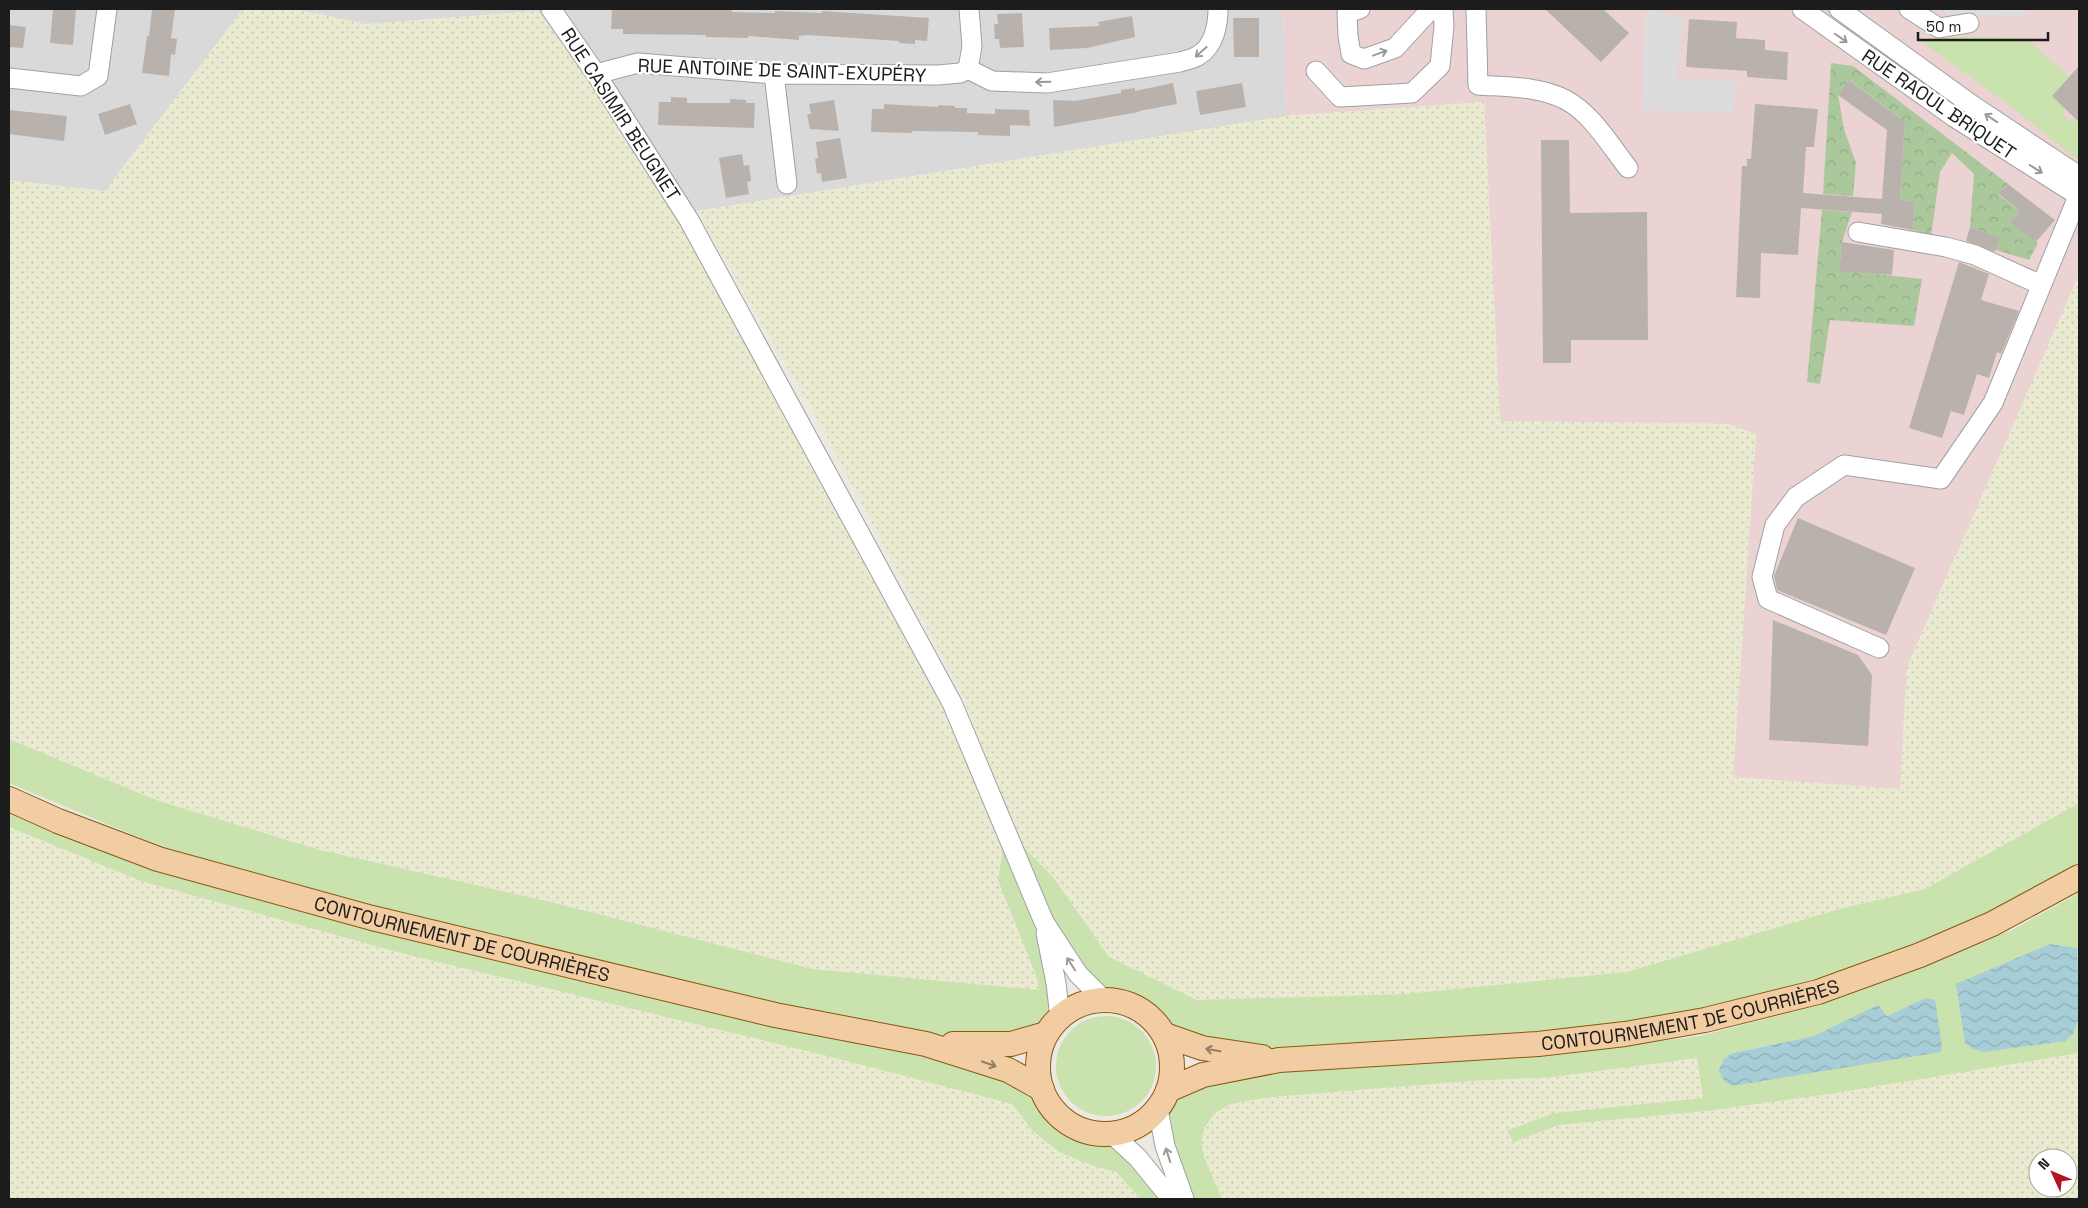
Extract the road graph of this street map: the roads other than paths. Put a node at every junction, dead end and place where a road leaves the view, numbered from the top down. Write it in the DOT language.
graph roads {
  1 [pos="107,9"];
  2 [pos="551,9"];
  3 [pos="969,9"];
  4 [pos="1218,9"];
  5 [pos="1360,9"];
  6 [pos="1431,9"];
  7 [pos="1443,9"];
  8 [pos="1476,9"];
  9 [pos="1802,9"];
  10 [pos="1909,9"];
  11 [pos="1846,12"];
  12 [pos="1969,23"];
  13 [pos="968,69"];
  14 [pos="1316,71"];
  15 [pos="596,74"];
  16 [pos="774,74"];
  17 [pos="9,78"];
  18 [pos="1628,168"];
  19 [pos="2079,176"];
  20 [pos="787,184"];
  21 [pos="2079,195"];
  22 [pos="1858,232"];
  23 [pos="2041,285"];
  24 [pos="1879,648"];
  25 [pos="9,799"];
  26 [pos="2079,878"];
  27 [pos="1044,922"];
  28 [pos="1104,1000"];
  29 [pos="1053,1026"];
  30 [pos="1165,1035"];
  31 [pos="926,1044"];
  32 [pos="1279,1060"];
  33 [pos="1042,1089"];
  34 [pos="1163,1099"];
  35 [pos="1112,1134"];
  36 [pos="1174,1199"];
  37 [pos="1184,1199"];
  1 -- 17 [label="street"];
  2 -- 15 [label="street, RUE CASIMIR BEUGNET"];
  3 -- 13 [label="street"];
  4 -- 13 [label="street, one-way"];
  5 -- 6 [label="street, one-way"];
  7 -- 14 [label="street"];
  8 -- 18 [label="street"];
  9 -- 21 [label="street, RUE RAOUL BRIQUET, one-way"];
  10 -- 12 [label="street"];
  19 -- 11 [label="street, RUE RAOUL BRIQUET, one-way"];
  13 -- 16 [label="street, RUE ANTOINE DE SAINT-EXUPÉRY"];
  15 -- 16 [label="street, RUE ANTOINE DE SAINT-EXUPÉRY"];
  15 -- 27 [label="street, RUE CASIMIR BEUGNET"];
  16 -- 20 [label="street"];
  21 -- 23 [label="street"];
  22 -- 23 [label="street"];
  23 -- 24 [label="street"];
  25 -- 31 [label="main road, CONTOURNEMENT DE COURRIÈRES"];
  26 -- 32 [label="main road, CONTOURNEMENT DE COURRIÈRES"];
  28 -- 27 [label="street, one-way"];
  27 -- 29 [label="street"];
  28 -- 29 [label="main road"];
  28 -- 30 [label="main road"];
  29 -- 31 [label="main road, CONTOURNEMENT DE COURRIÈRES"];
  29 -- 33 [label="main road"];
  32 -- 30 [label="main road, CONTOURNEMENT DE COURRIÈRES, one-way"];
  30 -- 34 [label="main road"];
  31 -- 33 [label="main road, CONTOURNEMENT DE COURRIÈRES, one-way"];
  32 -- 34 [label="main road, CONTOURNEMENT DE COURRIÈRES"];
  33 -- 35 [label="main road"];
  34 -- 35 [label="main road"];
  37 -- 34 [label="street, one-way"];
  35 -- 36 [label="street"];
}
